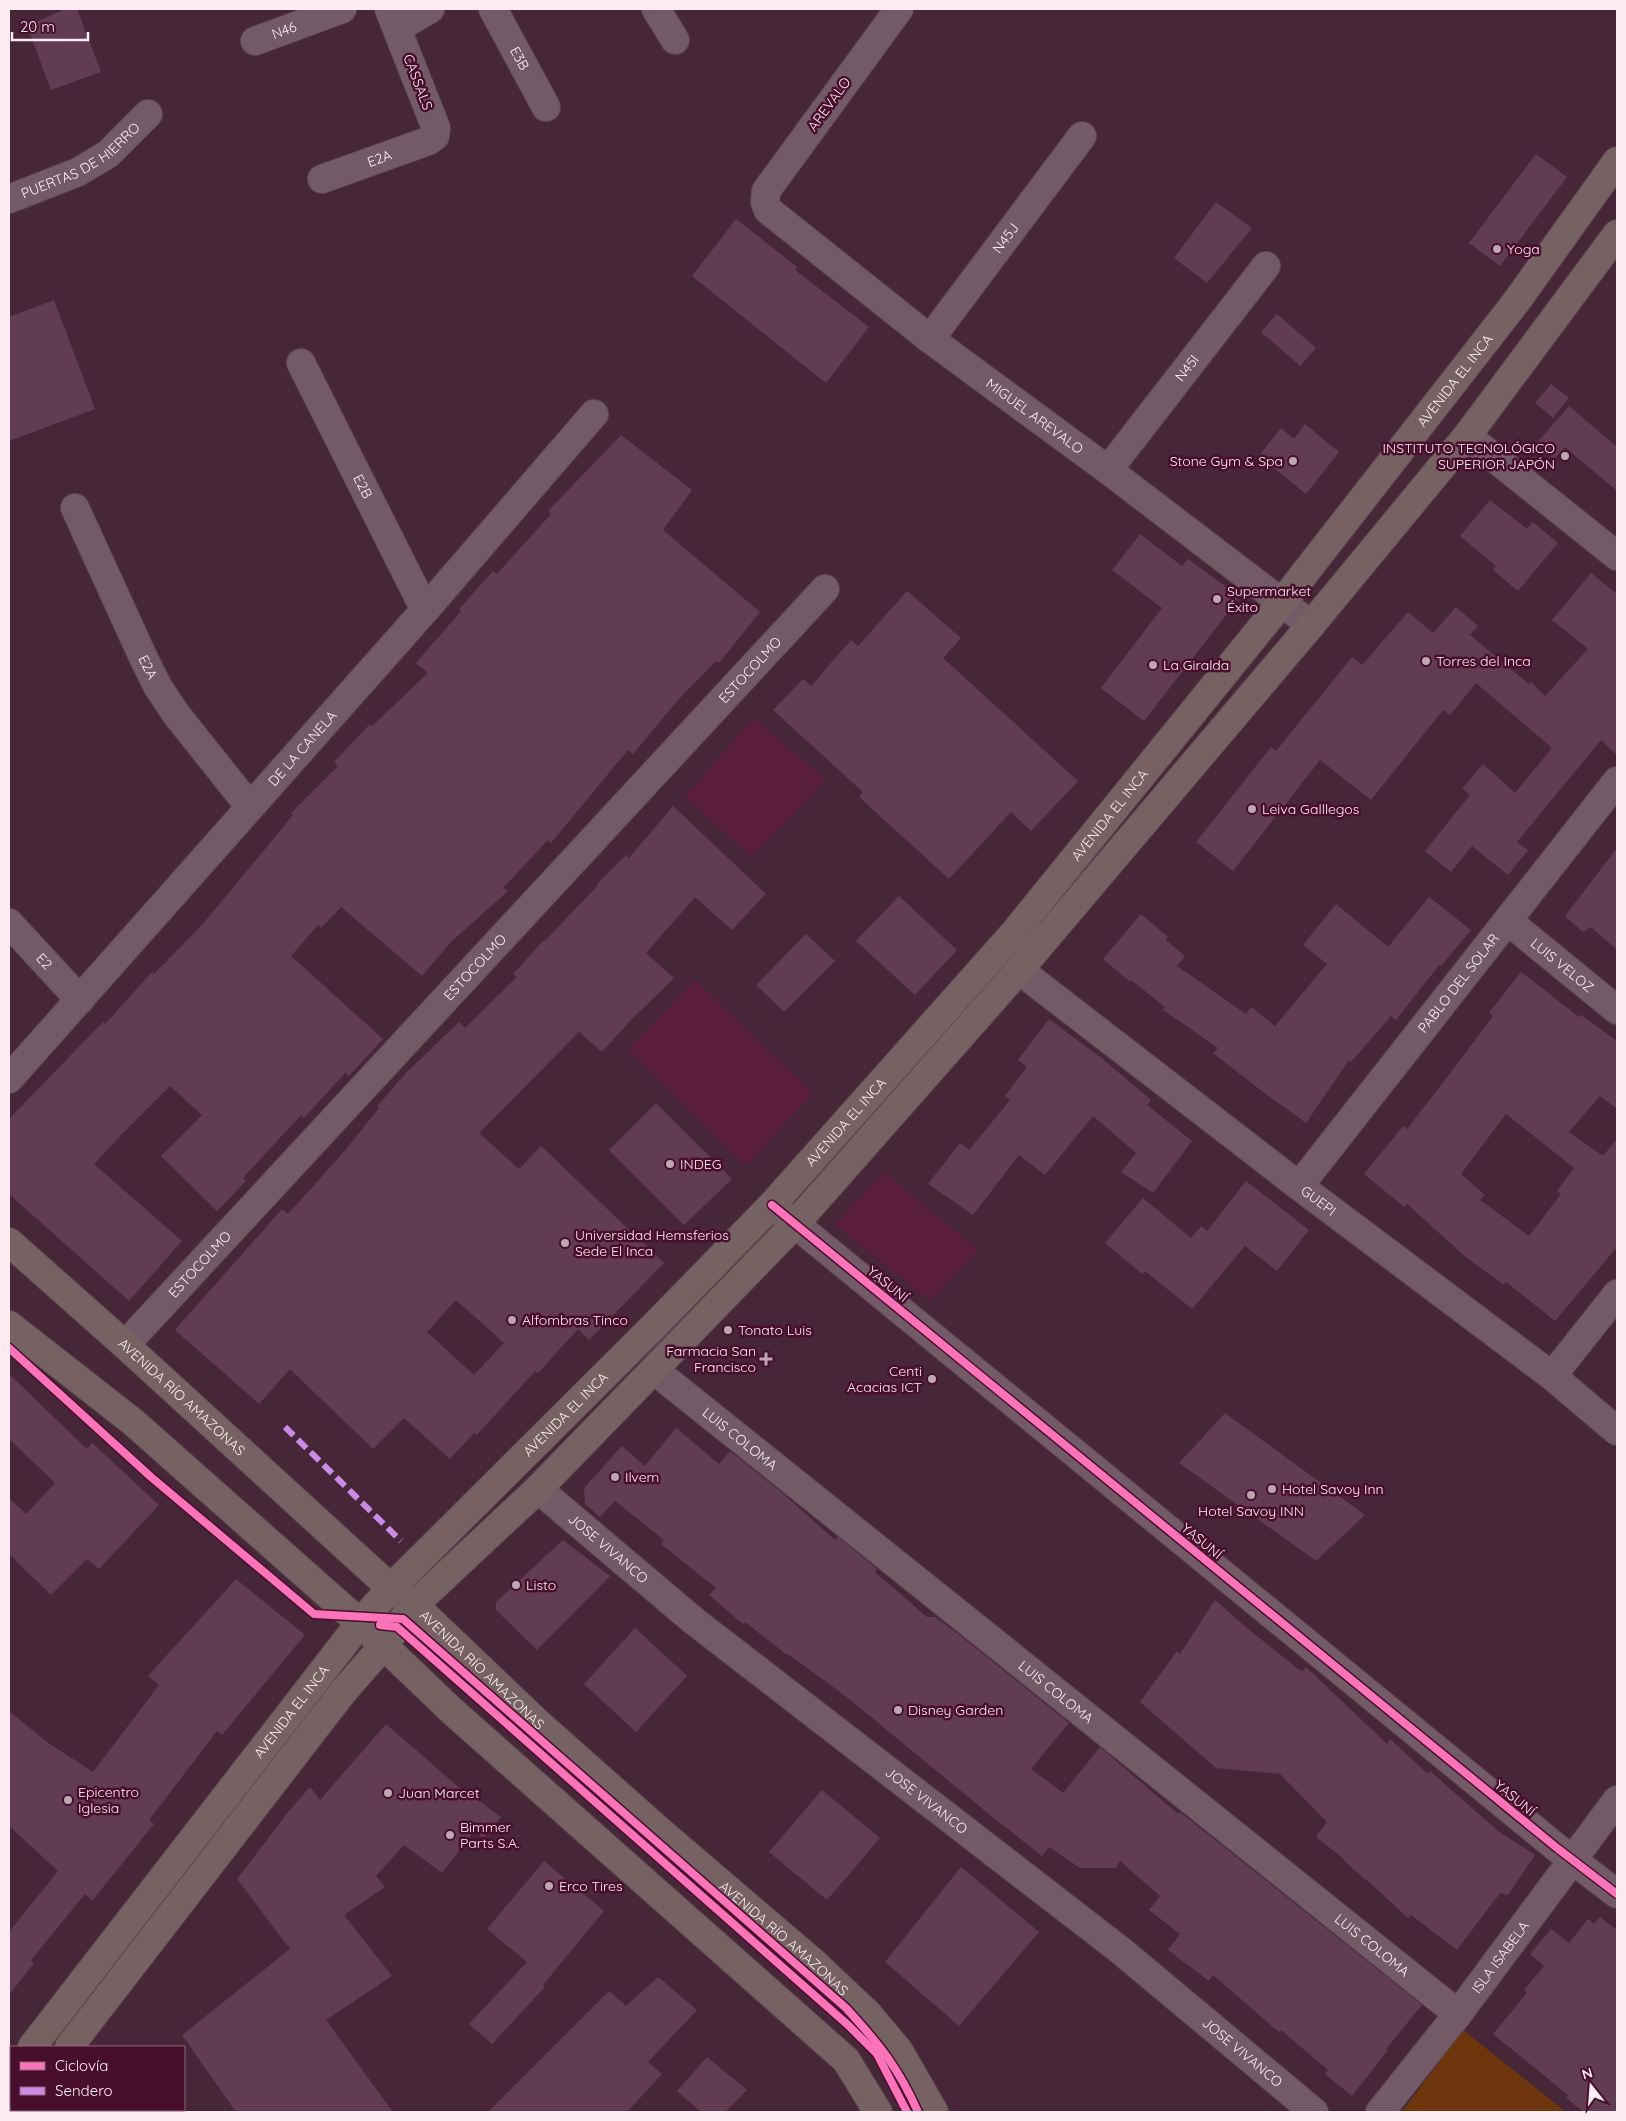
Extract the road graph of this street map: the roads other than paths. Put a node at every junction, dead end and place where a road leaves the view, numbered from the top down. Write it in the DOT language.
graph roads {
  1 [pos="342,9"];
  2 [pos="430,9"];
  3 [pos="493,9"];
  4 [pos="656,9"];
  5 [pos="899,9"];
  6 [pos="393,18"];
  7 [pos="675,40"];
  8 [pos="255,41"];
  9 [pos="546,107"];
  10 [pos="148,114"];
  11 [pos="435,136"];
  12 [pos="1082,136"];
  13 [pos="1617,162"];
  14 [pos="322,179"];
  15 [pos="9,200"];
  16 [pos="765,202"];
  17 [pos="1617,234"];
  18 [pos="1266,266"];
  19 [pos="930,339"];
  20 [pos="301,363"];
  21 [pos="594,414"];
  22 [pos="1467,436"];
  23 [pos="1108,470"];
  24 [pos="75,508"];
  25 [pos="1617,556"];
  26 [pos="825,589"];
  27 [pos="1283,602"];
  28 [pos="425,610"];
  29 [pos="1311,625"];
  30 [pos="1617,781"];
  31 [pos="250,807"];
  32 [pos="1508,921"];
  33 [pos="9,924"];
  34 [pos="1019,970"];
  35 [pos="80,1000"];
  36 [pos="1617,1010"];
  37 [pos="9,1079"];
  38 [pos="1299,1186"];
  39 [pos="772,1204"];
  40 [pos="795,1224"];
  41 [pos="9,1242"];
  42 [pos="1617,1294"];
  43 [pos="9,1325"];
  44 [pos="125,1345"];
  45 [pos="654,1370"];
  46 [pos="1552,1376"];
  47 [pos="1617,1431"];
  48 [pos="538,1489"];
  49 [pos="391,1588"];
  50 [pos="414,1605"];
  51 [pos="360,1623"];
  52 [pos="383,1646"];
  53 [pos="1617,1800"];
  54 [pos="1572,1860"];
  55 [pos="1617,1894"];
  56 [pos="1458,2014"];
  57 [pos="33,2046"];
  58 [pos="70,2046"];
  59 [pos="878,2112"];
  60 [pos="934,2112"];
  61 [pos="1314,2112"];
  62 [pos="1380,2112"];
  1 -- 8 [label="street, N46"];
  2 -- 6 [label="street"];
  3 -- 9 [label="street, E3B"];
  4 -- 7 [label="street"];
  5 -- 16 [label="street, AREVALO"];
  6 -- 11 [label="street, CASSALS"];
  10 -- 15 [label="street, PUERTAS DE HIERRO"];
  11 -- 14 [label="street, E2A"];
  12 -- 19 [label="street, N45J"];
  13 -- 27 [label="main road, AVENIDA EL INCA"];
  16 -- 19 [label="street, MIGUEL AREVALO"];
  17 -- 22 [label="main road, AVENIDA EL INCA"];
  18 -- 23 [label="street, N45I"];
  19 -- 23 [label="street, MIGUEL AREVALO"];
  20 -- 28 [label="street, E2B"];
  21 -- 28 [label="street, DE LA CANELA"];
  22 -- 25 [label="street"];
  22 -- 29 [label="main road, AVENIDA EL INCA"];
  23 -- 27 [label="street, MIGUEL AREVALO"];
  24 -- 31 [label="street, E2A"];
  26 -- 44 [label="street, ESTOCOLMO"];
  27 -- 29 [label="street, MIGUEL AREVALO"];
  27 -- 39 [label="main road, AVENIDA EL INCA"];
  28 -- 31 [label="street, DE LA CANELA"];
  29 -- 34 [label="main road, AVENIDA EL INCA"];
  30 -- 32 [label="street, PABLO DEL SOLAR"];
  31 -- 35 [label="street, DE LA CANELA"];
  32 -- 36 [label="street, LUIS VELOZ"];
  32 -- 38 [label="street, PABLO DEL SOLAR"];
  33 -- 35 [label="street, E2"];
  34 -- 38 [label="street, GUEPI"];
  34 -- 40 [label="main road, AVENIDA EL INCA"];
  35 -- 37 [label="street, DE LA CANELA"];
  38 -- 46 [label="street, GUEPI"];
  39 -- 40 [label="street, YASUNÍ"];
  39 -- 49 [label="main road, AVENIDA EL INCA"];
  40 -- 45 [label="main road, AVENIDA EL INCA"];
  40 -- 54 [label="street, YASUNÍ"];
  41 -- 44 [label="main road, AVENIDA RÍO AMAZONAS"];
  42 -- 46 [label="street"];
  43 -- 51 [label="main road"];
  44 -- 49 [label="main road, AVENIDA RÍO AMAZONAS"];
  45 -- 48 [label="main road, AVENIDA EL INCA"];
  45 -- 56 [label="street, LUIS COLOMA"];
  46 -- 47 [label="street, GUEPI"];
  48 -- 50 [label="main road, AVENIDA EL INCA"];
  48 -- 61 [label="street, JOSE VIVANCO"];
  49 -- 50 [label="main road, AVENIDA RÍO AMAZONAS"];
  49 -- 51 [label="main road, AVENIDA EL INCA"];
  50 -- 52 [label="main road, AVENIDA EL INCA"];
  50 -- 60 [label="main road, AVENIDA RÍO AMAZONAS"];
  51 -- 52 [label="main road"];
  51 -- 57 [label="main road, AVENIDA EL INCA"];
  52 -- 58 [label="main road, AVENIDA EL INCA"];
  52 -- 59 [label="main road"];
  53 -- 54 [label="street, ISLA ISABELA"];
  54 -- 55 [label="street, YASUNÍ"];
  54 -- 56 [label="street, ISLA ISABELA"];
  56 -- 62 [label="street, ISLA ISABELA"];
}
